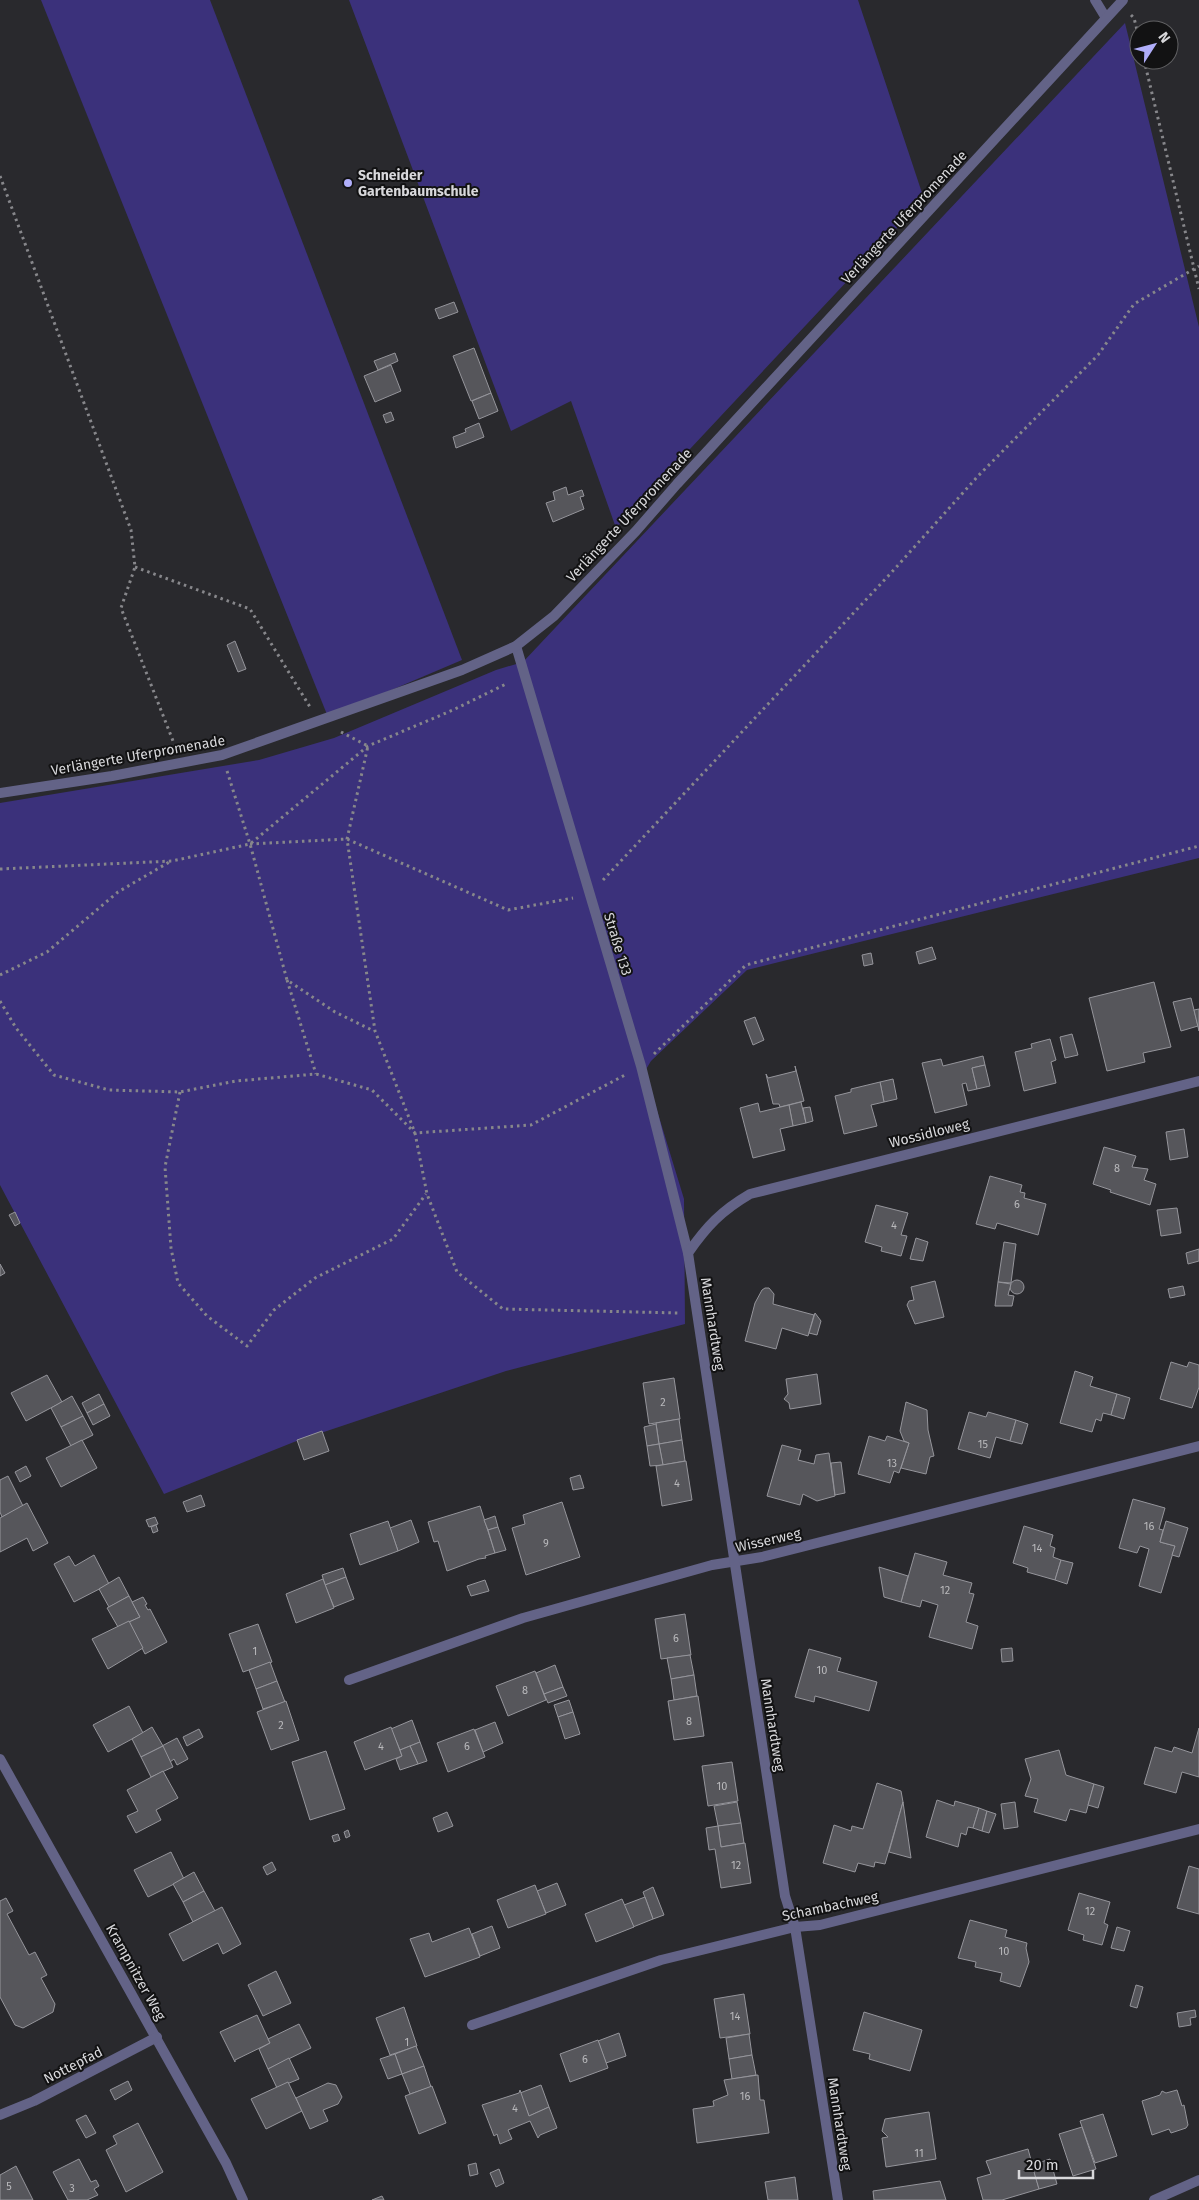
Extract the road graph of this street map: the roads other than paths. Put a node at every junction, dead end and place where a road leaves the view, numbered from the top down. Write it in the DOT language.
graph roads {
  1 [pos="1095,0"];
  2 [pos="1123,0"];
  3 [pos="1106,18"];
  4 [pos="516,646"];
  5 [pos="0,793"];
  6 [pos="1199,1081"];
  7 [pos="688,1253"];
  8 [pos="1199,1446"];
  9 [pos="734,1562"];
  10 [pos="349,1680"];
  11 [pos="0,1759"];
  12 [pos="1199,1829"];
  13 [pos="795,1927"];
  14 [pos="472,2025"];
  15 [pos="157,2038"];
  16 [pos="0,2115"];
  17 [pos="1199,2180"];
  18 [pos="244,2200"];
  19 [pos="838,2200"];
  20 [pos="1154,2200"];
  1 -- 3 [label="street"];
  2 -- 3 [label="street, Verlängerte Uferpromenade"];
  3 -- 4 [label="street, Verlängerte Uferpromenade"];
  4 -- 5 [label="street, Verlängerte Uferpromenade"];
  4 -- 7 [label="street, Straße 133"];
  6 -- 7 [label="street, Wossidloweg"];
  7 -- 9 [label="street, Mannhardtweg"];
  8 -- 9 [label="street, Wisserweg"];
  9 -- 10 [label="street, Wisserweg"];
  9 -- 13 [label="street, Mannhardtweg"];
  11 -- 15 [label="street, Krampnitzer Weg"];
  12 -- 13 [label="street, Schambachweg"];
  13 -- 14 [label="street, Schambachweg"];
  13 -- 19 [label="street, Mannhardtweg"];
  15 -- 16 [label="street, Nottepfad"];
  15 -- 18 [label="street, Krampnitzer Weg"];
  17 -- 20 [label="street"];
}
